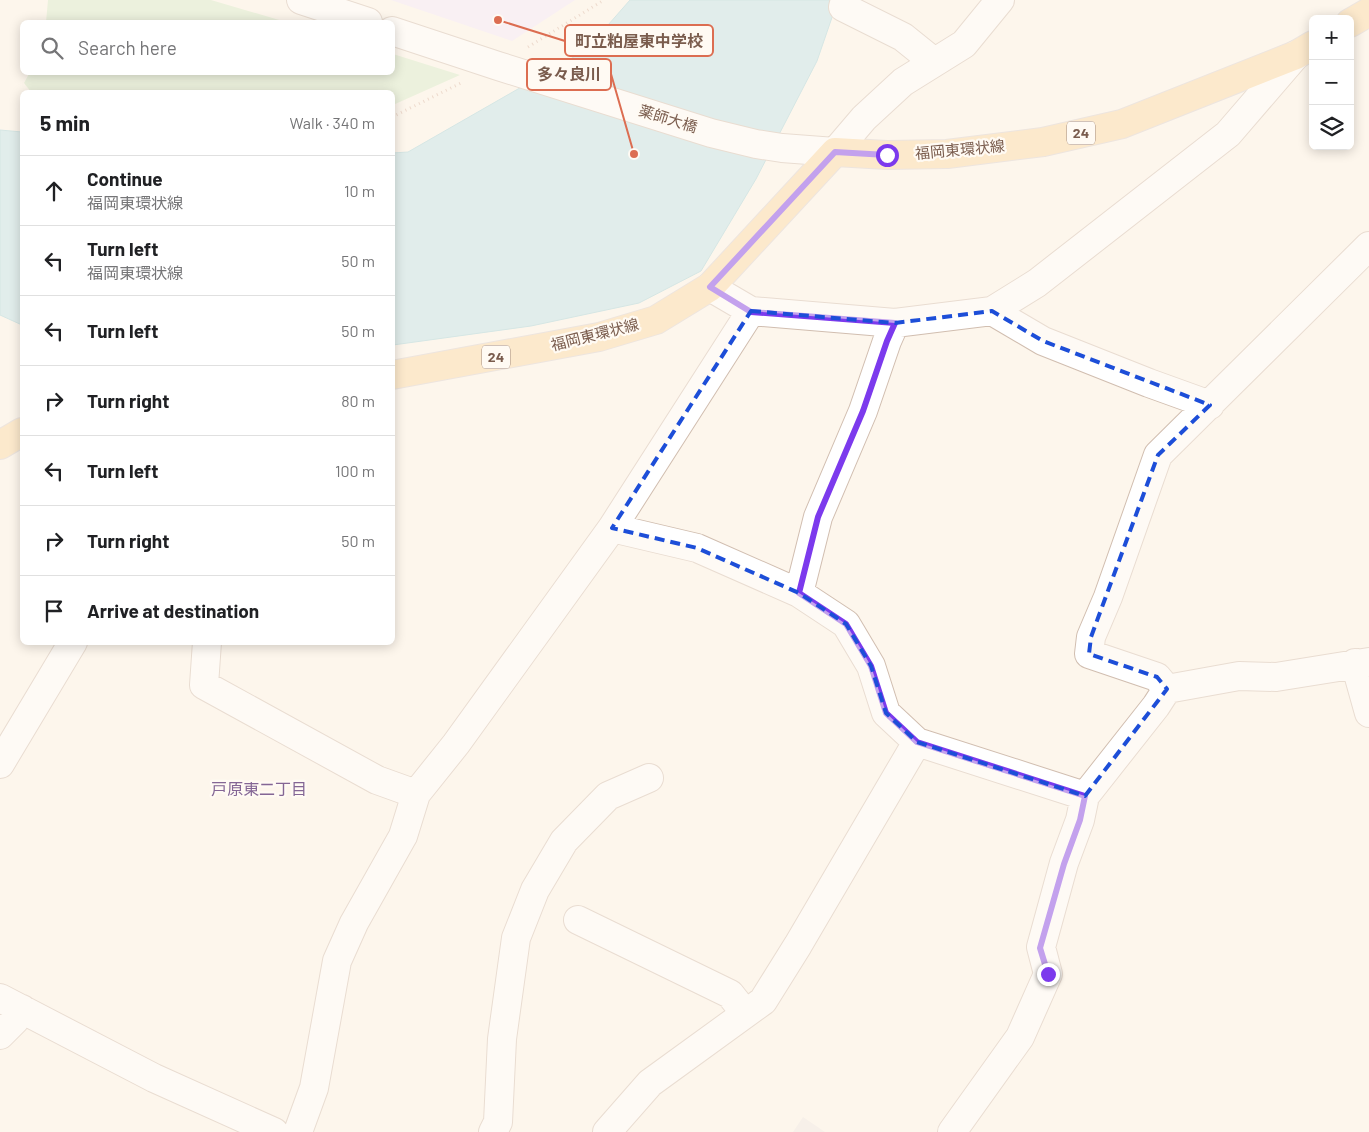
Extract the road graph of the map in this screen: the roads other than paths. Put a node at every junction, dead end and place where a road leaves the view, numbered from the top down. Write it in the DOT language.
graph roads {
  1 [pos="301,0"];
  2 [pos="845,0"];
  3 [pos="1000,0"];
  4 [pos="1369,12"];
  5 [pos="362,20"];
  6 [pos="1354,21"];
  7 [pos="395,32"];
  8 [pos="1304,50"];
  9 [pos="934,62"];
  10 [pos="835,152"];
  11 [pos="1369,246"];
  12 [pos="710,287"];
  13 [pos="992,311"];
  14 [pos="751,312"];
  15 [pos="895,323"];
  16 [pos="395,374"];
  17 [pos="1210,405"];
  18 [pos="20,433"];
  19 [pos="0,445"];
  20 [pos="612,528"];
  21 [pos="799,593"];
  22 [pos="71,645"];
  23 [pos="206,645"];
  24 [pos="1362,662"];
  25 [pos="1166,690"];
  26 [pos="1369,713"];
  27 [pos="917,742"];
  28 [pos="0,764"];
  29 [pos="649,778"];
  30 [pos="416,794"];
  31 [pos="1085,796"];
  32 [pos="578,920"];
  33 [pos="11,1003"];
  34 [pos="745,1013"];
  35 [pos="0,1036"];
  36 [pos="274,1132"];
  37 [pos="298,1132"];
  38 [pos="493,1132"];
  39 [pos="607,1132"];
  40 [pos="952,1132"];
  1 -- 5 [label="street"];
  2 -- 9 [label="street"];
  3 -- 9 [label="street"];
  4 -- 6 [label="main road"];
  7 -- 10 [label="street, 薬師大橋"];
  8 -- 10 [label="main road, 福岡東環状線 / 24"];
  8 -- 13 [label="street"];
  9 -- 10 [label="street"];
  10 -- 12 [label="main road, 福岡東環状線 / 24"];
  11 -- 17 [label="street"];
  12 -- 14 [label="street"];
  12 -- 16 [label="main road, 福岡東環状線 / 24"];
  13 -- 15 [label="street"];
  13 -- 17 [label="street"];
  14 -- 15 [label="street"];
  14 -- 20 [label="street"];
  15 -- 21 [label="street"];
  17 -- 25 [label="street"];
  18 -- 19 [label="main road"];
  20 -- 21 [label="street"];
  20 -- 30 [label="street"];
  21 -- 27 [label="street"];
  22 -- 28 [label="street"];
  23 -- 30 [label="street"];
  24 -- 25 [label="street"];
  24 -- 26 [label="street"];
  25 -- 31 [label="street"];
  27 -- 31 [label="street"];
  27 -- 34 [label="street"];
  29 -- 38 [label="street"];
  30 -- 37 [label="street"];
  31 -- 40 [label="street"];
  32 -- 34 [label="street"];
  33 -- 35 [label="street"];
  33 -- 36 [label="street"];
  34 -- 39 [label="street"];
}
